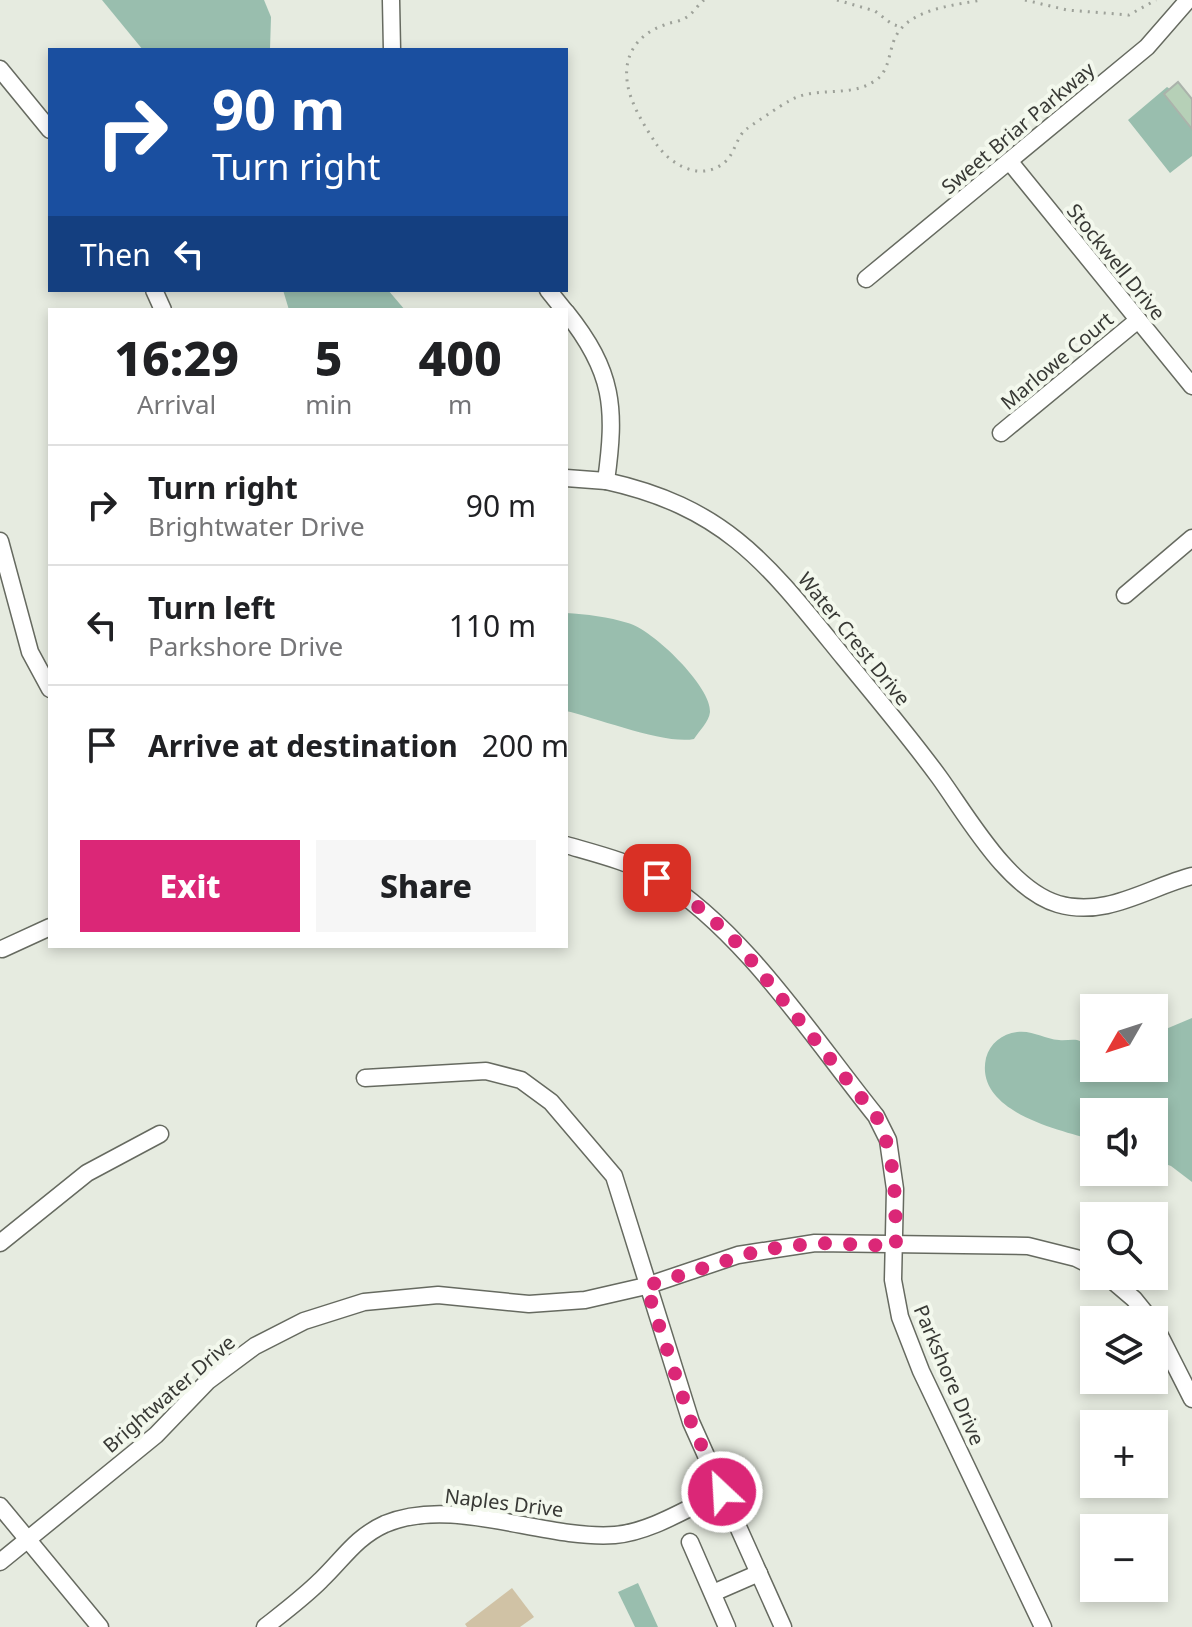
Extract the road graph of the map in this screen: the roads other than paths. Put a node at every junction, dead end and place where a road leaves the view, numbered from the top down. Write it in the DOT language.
graph roads {
  1 [pos="391,0"];
  2 [pos="1188,0"];
  3 [pos="392,48"];
  4 [pos="0,69"];
  5 [pos="48,128"];
  6 [pos="1010,162"];
  7 [pos="866,279"];
  8 [pos="550,292"];
  9 [pos="563,308"];
  10 [pos="568,315"];
  11 [pos="1138,320"];
  12 [pos="1192,386"];
  13 [pos="1001,433"];
  14 [pos="568,478"];
  15 [pos="606,481"];
  16 [pos="1192,538"];
  17 [pos="0,541"];
  18 [pos="1125,595"];
  19 [pos="48,685"];
  20 [pos="568,846"];
  21 [pos="1192,876"];
  22 [pos="48,928"];
  23 [pos="2,949"];
  24 [pos="365,1078"];
  25 [pos="160,1134"];
  26 [pos="0,1243"];
  27 [pos="896,1246"];
  28 [pos="1080,1260"];
  29 [pos="646,1286"];
  30 [pos="1123,1290"];
  31 [pos="1140,1306"];
  32 [pos="1168,1352"];
  33 [pos="1192,1399"];
  34 [pos="722,1492"];
  35 [pos="0,1506"];
  36 [pos="28,1540"];
  37 [pos="690,1542"];
  38 [pos="0,1562"];
  39 [pos="759,1573"];
  40 [pos="713,1593"];
  41 [pos="100,1627"];
  42 [pos="265,1627"];
  43 [pos="727,1627"];
  44 [pos="783,1627"];
  45 [pos="1043,1627"];
  1 -- 3 [label="street"];
  2 -- 6 [label="street, Sweet Briar Parkway"];
  4 -- 5 [label="street"];
  6 -- 7 [label="street, Sweet Briar Parkway"];
  6 -- 11 [label="street, Stockwell Drive"];
  8 -- 9 [label="street"];
  10 -- 15 [label="street"];
  11 -- 12 [label="street, Stockwell Drive"];
  11 -- 13 [label="street, Marlowe Court"];
  14 -- 15 [label="street, Water Crest Drive"];
  15 -- 21 [label="street, Water Crest Drive"];
  16 -- 18 [label="street"];
  17 -- 19 [label="street"];
  20 -- 27 [label="street, Parkshore Drive"];
  22 -- 23 [label="street"];
  24 -- 29 [label="street"];
  25 -- 26 [label="street"];
  27 -- 28 [label="street, Brightwater Drive"];
  27 -- 29 [label="street, Brightwater Drive"];
  27 -- 45 [label="street, Parkshore Drive"];
  29 -- 34 [label="street"];
  29 -- 36 [label="street, Brightwater Drive"];
  30 -- 31 [label="street"];
  32 -- 33 [label="street"];
  34 -- 39 [label="street"];
  34 -- 42 [label="street, Naples Drive"];
  35 -- 36 [label="street"];
  36 -- 38 [label="street, Brightwater Drive"];
  36 -- 41 [label="street"];
  37 -- 40 [label="street"];
  39 -- 40 [label="street"];
  39 -- 44 [label="street"];
  40 -- 43 [label="street"];
}
